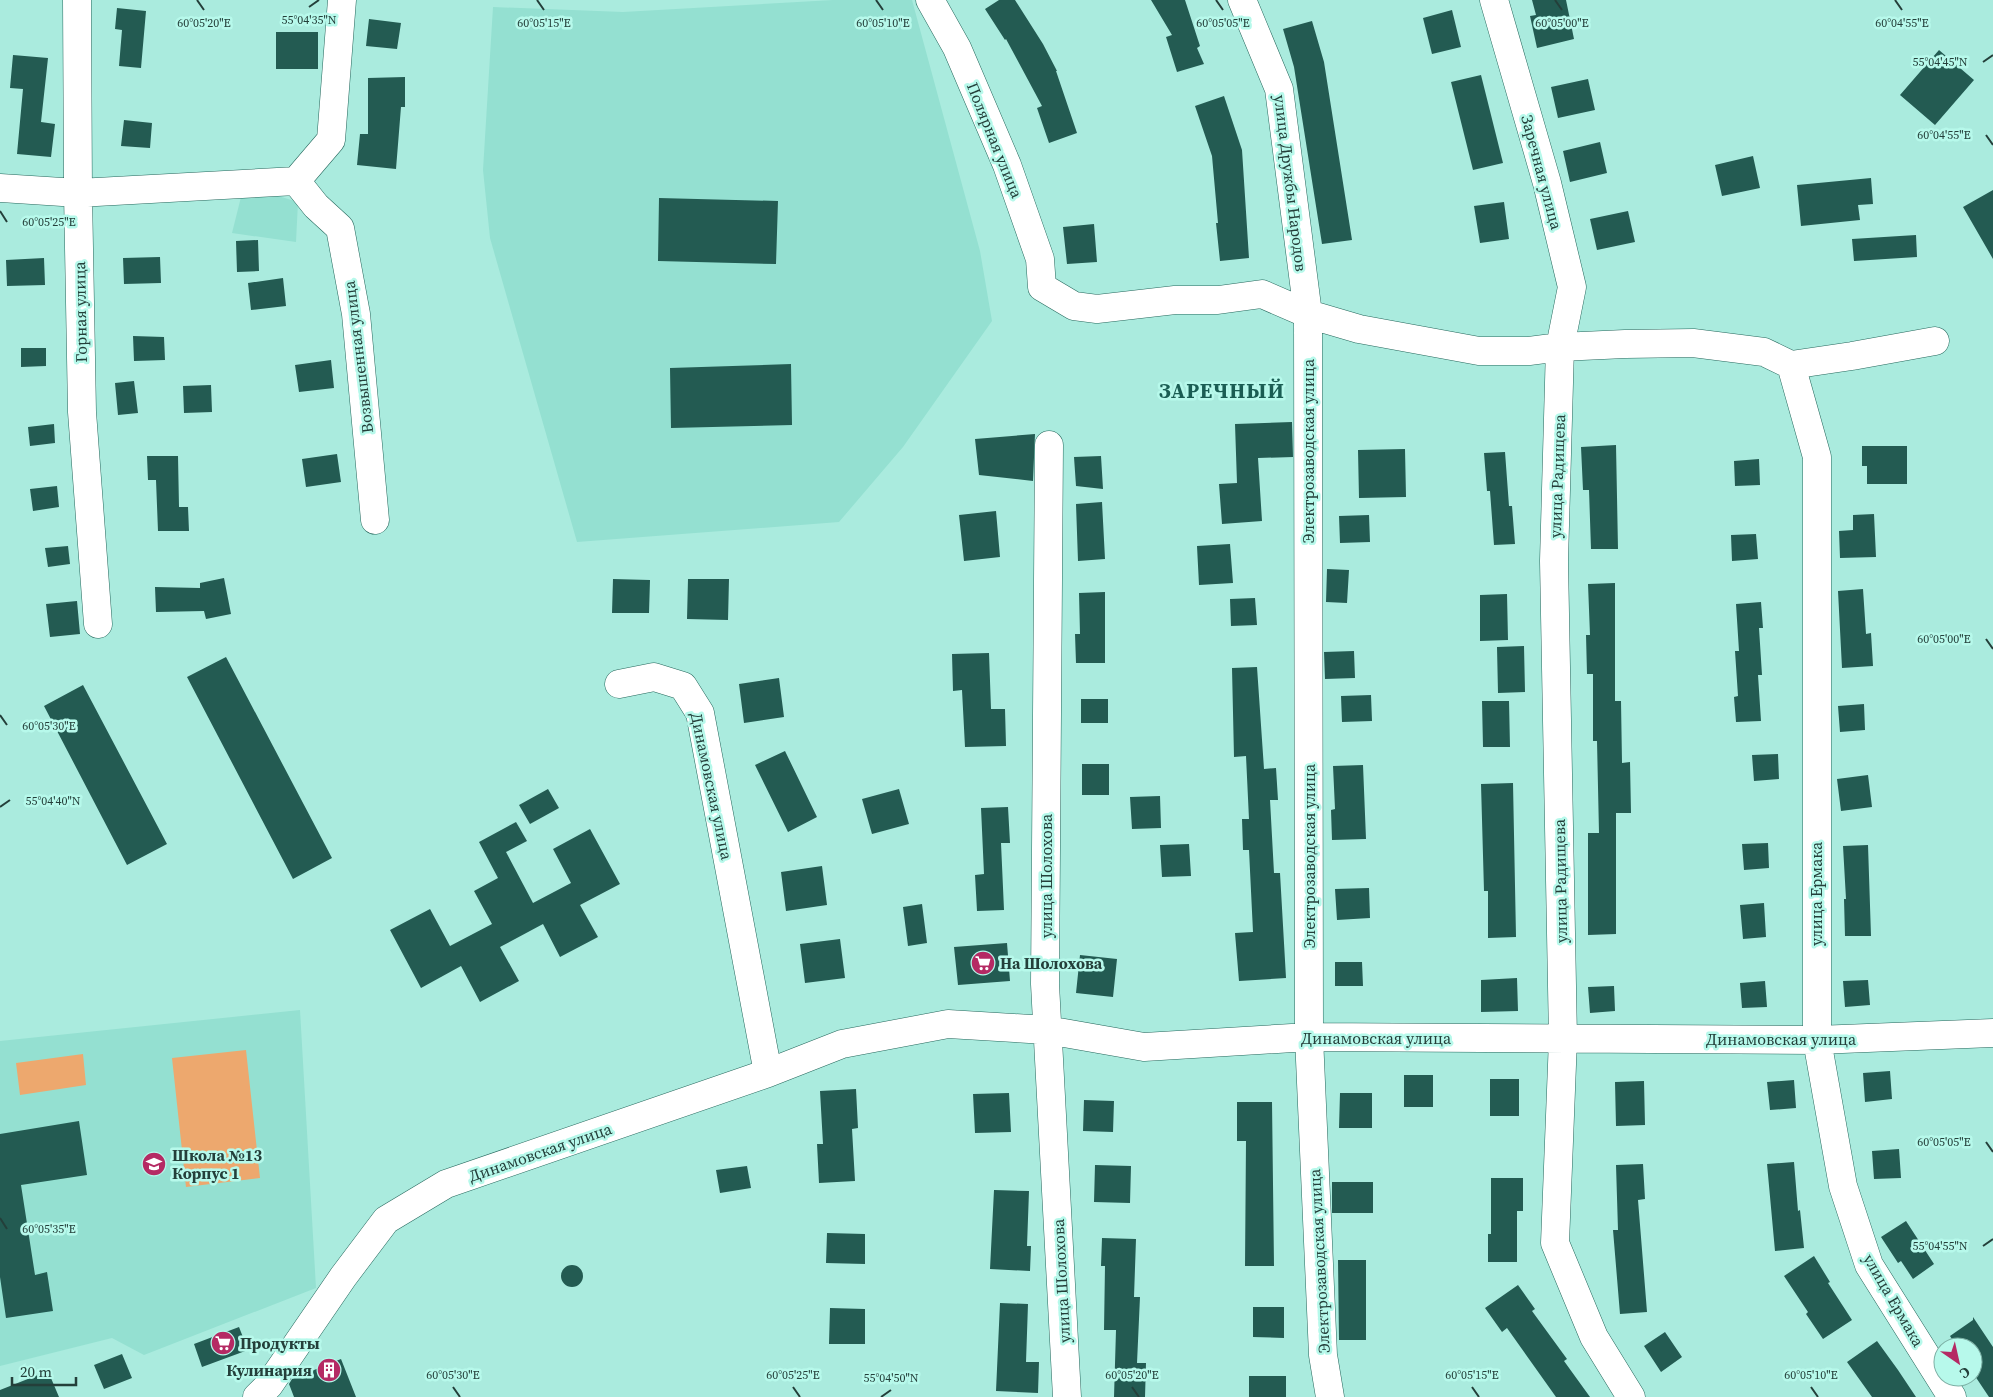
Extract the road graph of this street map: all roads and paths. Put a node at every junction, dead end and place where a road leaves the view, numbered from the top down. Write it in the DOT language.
graph roads {
  1 [pos="77,0"];
  2 [pos="342,0"];
  3 [pos="930,0"];
  4 [pos="1242,0"];
  5 [pos="1494,0"];
  6 [pos="296,181"];
  7 [pos="0,188"];
  8 [pos="78,192"];
  9 [pos="1308,314"];
  10 [pos="1935,340"];
  11 [pos="1560,347"];
  12 [pos="1791,365"];
  13 [pos="1049,445"];
  14 [pos="375,520"];
  15 [pos="98,624"];
  16 [pos="619,684"];
  17 [pos="1047,1030"];
  18 [pos="1993,1033"];
  19 [pos="1309,1037"];
  20 [pos="1563,1039"];
  21 [pos="1817,1040"];
  22 [pos="768,1073"];
  23 [pos="257,1397"];
  24 [pos="1067,1397"];
  25 [pos="1330,1397"];
  26 [pos="1631,1397"];
  27 [pos="1952,1397"];
  1 -- 8 [label="street, Горная улица"];
  2 -- 6 [label="street"];
  3 -- 9 [label="street, Полярная улица"];
  4 -- 9 [label="street, улица Дружбы Народов"];
  5 -- 11 [label="street, Заречная улица"];
  6 -- 8 [label="street"];
  6 -- 14 [label="street, Возвышенная улица"];
  7 -- 8 [label="street"];
  8 -- 15 [label="street, Горная улица"];
  9 -- 11 [label="street"];
  9 -- 19 [label="street, Электрозаводская улица"];
  10 -- 12 [label="street"];
  11 -- 12 [label="street"];
  11 -- 20 [label="street, улица Радищева"];
  12 -- 21 [label="street, улица Ермака"];
  13 -- 17 [label="street, улица Шолохова"];
  16 -- 22 [label="street, Динамовская улица"];
  17 -- 19 [label="street, Динамовская улица"];
  17 -- 22 [label="street, Динамовская улица"];
  17 -- 24 [label="street, улица Шолохова"];
  18 -- 21 [label="street, Динамовская улица"];
  19 -- 20 [label="street, Динамовская улица"];
  19 -- 25 [label="street, Электрозаводская улица"];
  20 -- 21 [label="street, Динамовская улица"];
  20 -- 26 [label="street, улица Радищева"];
  21 -- 27 [label="street, улица Ермака"];
  22 -- 23 [label="street, Динамовская улица"];
}
